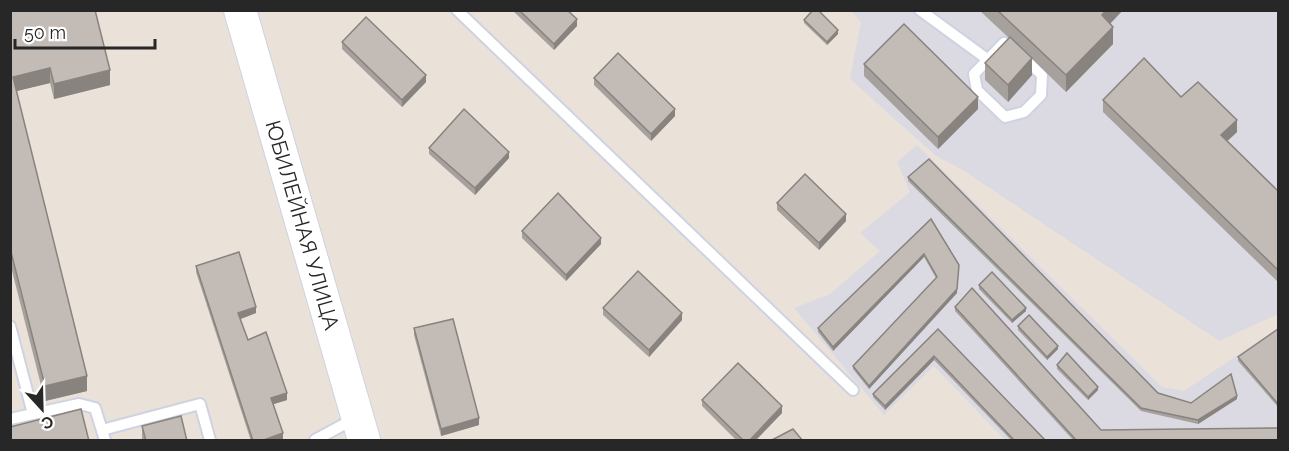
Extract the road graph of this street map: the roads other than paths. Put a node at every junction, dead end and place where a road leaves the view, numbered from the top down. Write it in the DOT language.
graph roads {
  1 [pos="240,10"];
  2 [pos="457,10"];
  3 [pos="920,10"];
  4 [pos="987,59"];
  5 [pos="10,326"];
  6 [pos="853,390"];
  7 [pos="33,414"];
  8 [pos="10,419"];
  9 [pos="360,429"];
  10 [pos="103,435"];
  11 [pos="210,441"];
  12 [pos="315,441"];
  1 -- 9 [label="street, ЮБИЛЕЙНАЯ УЛИЦА"];
  2 -- 6 [label="lane"];
  3 -- 4 [label="lane"];
  4 -- 4 [label="lane"];
  5 -- 7 [label="lane"];
  7 -- 8 [label="lane"];
  7 -- 10 [label="lane"];
  9 -- 12 [label="lane"];
  10 -- 11 [label="lane"];
}
